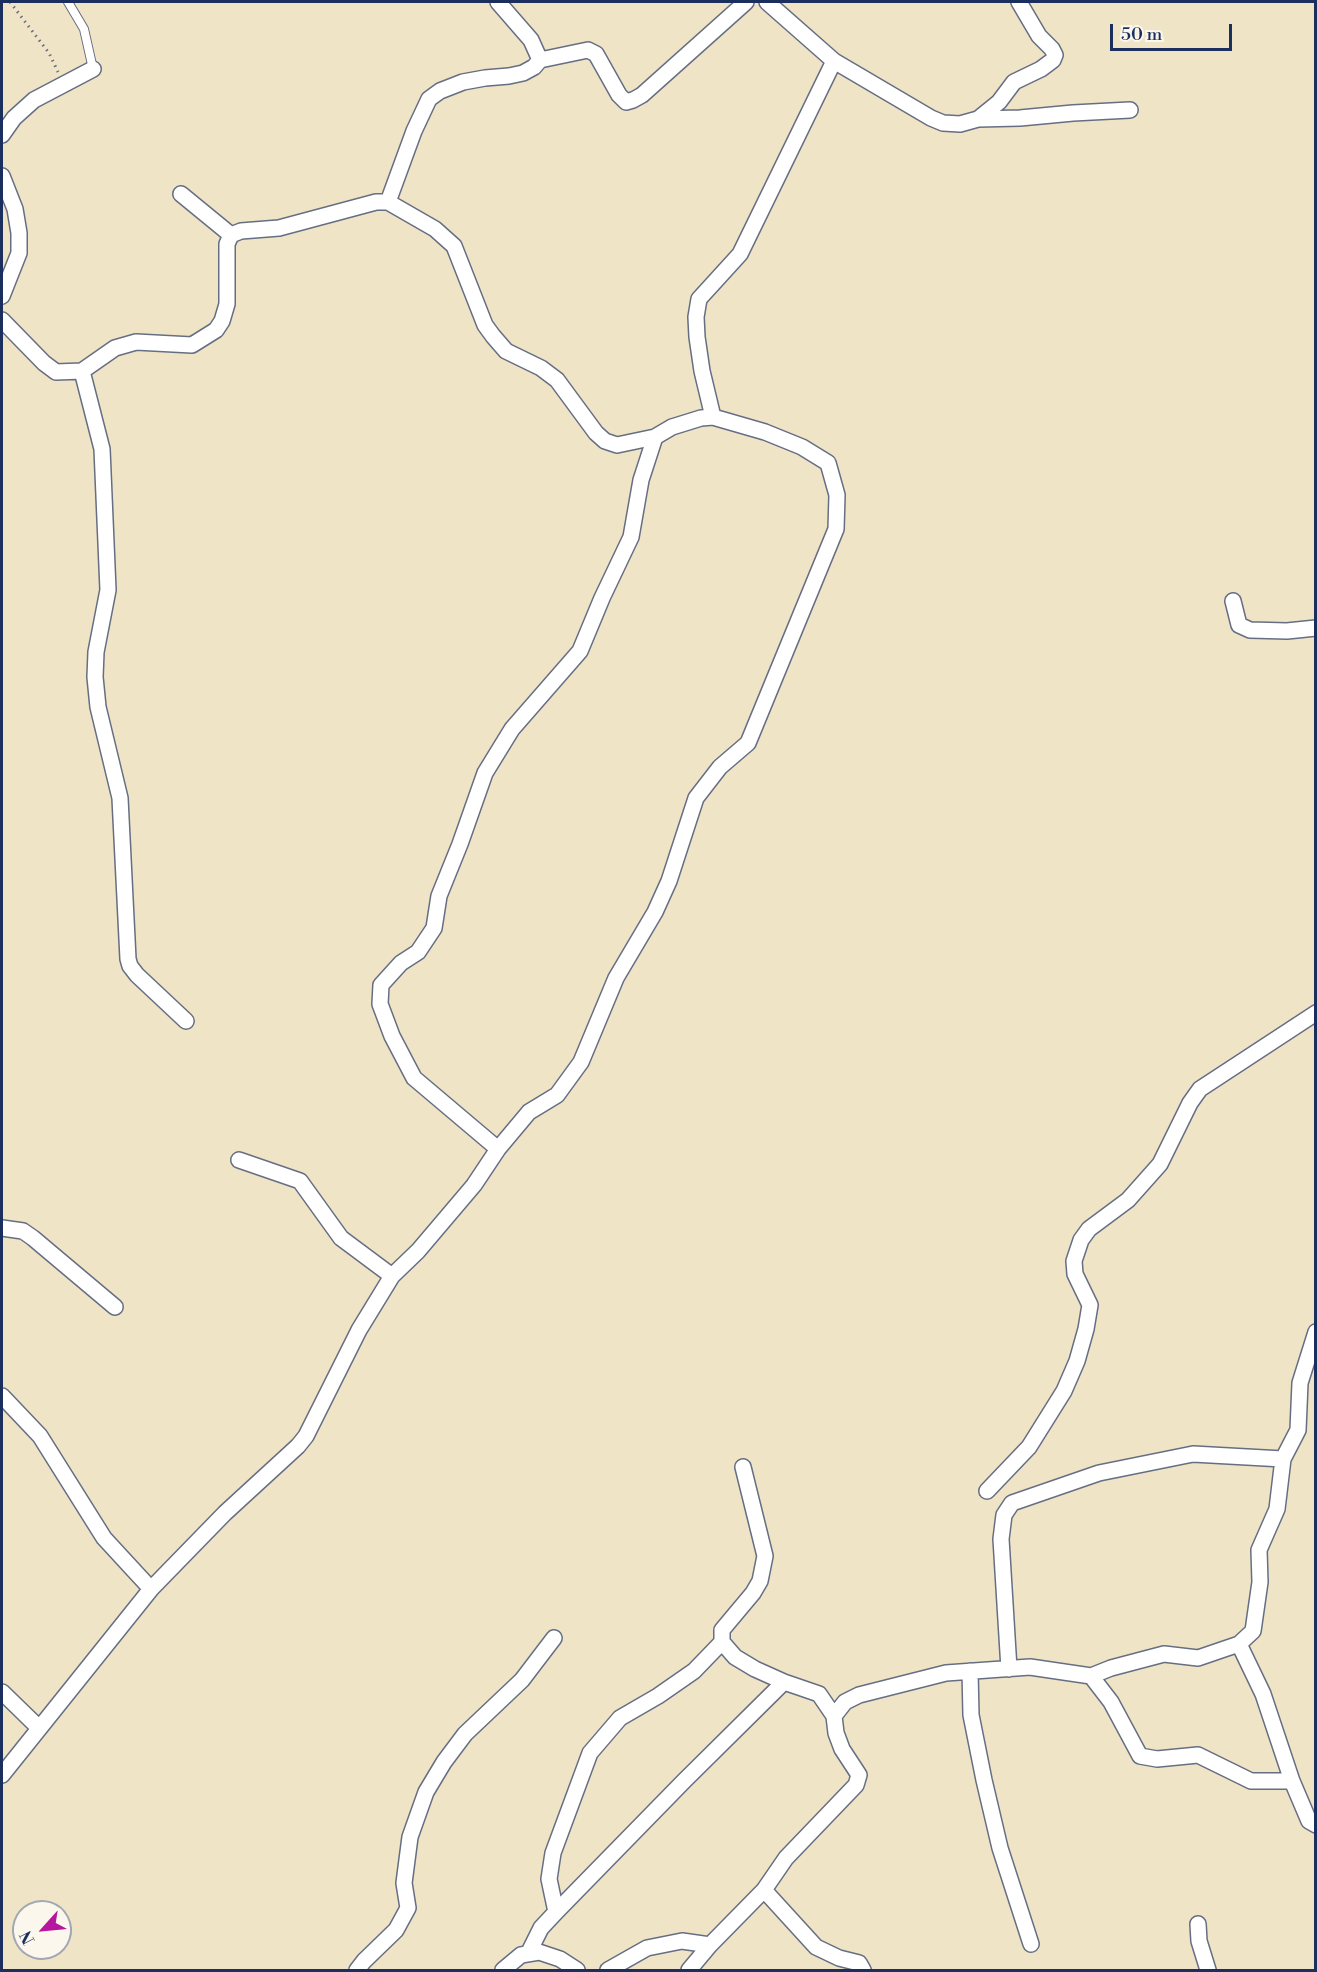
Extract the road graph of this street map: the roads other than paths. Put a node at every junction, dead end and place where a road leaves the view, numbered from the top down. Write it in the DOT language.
graph roads {
  1 [pos="68,2"];
  2 [pos="498,2"];
  3 [pos="746,2"];
  4 [pos="767,2"];
  5 [pos="1019,2"];
  6 [pos="540,60"];
  7 [pos="834,62"];
  8 [pos="93,69"];
  9 [pos="1130,110"];
  10 [pos="978,119"];
  11 [pos="2,135"];
  12 [pos="2,176"];
  13 [pos="182,194"];
  14 [pos="388,202"];
  15 [pos="231,235"];
  16 [pos="2,296"];
  17 [pos="2,320"];
  18 [pos="82,371"];
  19 [pos="713,417"];
  20 [pos="655,437"];
  21 [pos="1233,602"];
  22 [pos="1316,628"];
  23 [pos="1316,1013"];
  24 [pos="186,1021"];
  25 [pos="498,1149"];
  26 [pos="239,1160"];
  27 [pos="2,1228"];
  28 [pos="392,1276"];
  29 [pos="115,1307"];
  30 [pos="1316,1332"];
  31 [pos="2,1396"];
  32 [pos="1283,1459"];
  33 [pos="743,1467"];
  34 [pos="987,1491"];
  35 [pos="151,1588"];
  36 [pos="554,1638"];
  37 [pos="722,1642"];
  38 [pos="1239,1644"];
  39 [pos="1009,1669"];
  40 [pos="970,1671"];
  41 [pos="1091,1676"];
  42 [pos="784,1682"];
  43 [pos="2,1692"];
  44 [pos="834,1716"];
  45 [pos="38,1728"];
  46 [pos="2,1774"];
  47 [pos="1292,1780"];
  48 [pos="1316,1826"];
  49 [pos="764,1890"];
  50 [pos="556,1912"];
  51 [pos="1198,1924"];
  52 [pos="1031,1944"];
  53 [pos="710,1945"];
  54 [pos="529,1952"];
  55 [pos="357,1971"];
  56 [pos="503,1971"];
  57 [pos="577,1971"];
  58 [pos="608,1971"];
  59 [pos="689,1971"];
  60 [pos="863,1971"];
  61 [pos="1208,1971"];
  1 -- 8 [label="lane"];
  2 -- 6 [label="street"];
  3 -- 6 [label="street"];
  4 -- 7 [label="street"];
  5 -- 10 [label="street"];
  6 -- 14 [label="street"];
  7 -- 10 [label="street"];
  7 -- 19 [label="street"];
  8 -- 11 [label="street"];
  9 -- 10 [label="street"];
  12 -- 16 [label="street"];
  13 -- 15 [label="street"];
  14 -- 15 [label="street"];
  14 -- 20 [label="street"];
  15 -- 18 [label="street"];
  17 -- 18 [label="street"];
  18 -- 24 [label="street"];
  19 -- 20 [label="street"];
  19 -- 25 [label="street"];
  20 -- 25 [label="street"];
  21 -- 22 [label="street"];
  23 -- 34 [label="street"];
  25 -- 28 [label="street"];
  26 -- 28 [label="street"];
  27 -- 29 [label="street"];
  28 -- 35 [label="street"];
  30 -- 32 [label="street"];
  31 -- 35 [label="street"];
  32 -- 38 [label="street"];
  32 -- 39 [label="street"];
  33 -- 37 [label="street"];
  35 -- 45 [label="street"];
  36 -- 55 [label="street"];
  37 -- 42 [label="street"];
  37 -- 50 [label="street"];
  38 -- 41 [label="street"];
  38 -- 47 [label="street"];
  39 -- 40 [label="street"];
  39 -- 41 [label="street"];
  40 -- 44 [label="street"];
  40 -- 52 [label="street"];
  41 -- 47 [label="street"];
  42 -- 44 [label="street"];
  42 -- 50 [label="street"];
  43 -- 45 [label="street"];
  44 -- 49 [label="street"];
  45 -- 46 [label="street"];
  47 -- 48 [label="street"];
  49 -- 53 [label="street"];
  49 -- 60 [label="street"];
  50 -- 54 [label="street"];
  51 -- 61 [label="street"];
  53 -- 58 [label="street"];
  53 -- 59 [label="street"];
  54 -- 56 [label="street"];
  54 -- 57 [label="street"];
}
